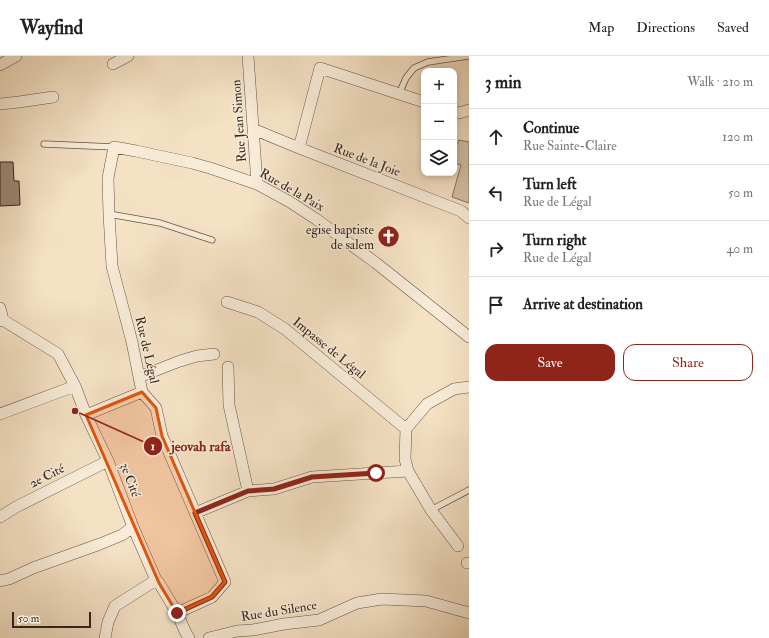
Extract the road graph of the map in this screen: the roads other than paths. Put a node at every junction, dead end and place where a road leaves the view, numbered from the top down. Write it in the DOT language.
graph roads {
  1 [pos="16,56"];
  2 [pos="128,56"];
  3 [pos="248,56"];
  4 [pos="469,56"];
  5 [pos="113,64"];
  6 [pos="0,65"];
  7 [pos="398,94"];
  8 [pos="53,97"];
  9 [pos="421,101"];
  10 [pos="0,104"];
  11 [pos="469,110"];
  12 [pos="457,113"];
  13 [pos="253,130"];
  14 [pos="44,144"];
  15 [pos="114,147"];
  16 [pos="298,148"];
  17 [pos="257,184"];
  18 [pos="109,214"];
  19 [pos="469,218"];
  20 [pos="212,240"];
  21 [pos="227,302"];
  22 [pos="0,308"];
  23 [pos="2,321"];
  24 [pos="469,337"];
  25 [pos="214,354"];
  26 [pos="228,367"];
  27 [pos="138,377"];
  28 [pos="75,386"];
  29 [pos="469,387"];
  30 [pos="142,392"];
  31 [pos="0,414"];
  32 [pos="86,415"];
  33 [pos="406,429"];
  34 [pos="108,461"];
  35 [pos="408,471"];
  36 [pos="469,490"];
  37 [pos="248,491"];
  38 [pos="431,510"];
  39 [pos="195,513"];
  40 [pos="0,517"];
  41 [pos="133,527"];
  42 [pos="458,546"];
  43 [pos="0,581"];
  44 [pos="157,581"];
  45 [pos="177,613"];
  46 [pos="469,613"];
  47 [pos="105,638"];
  48 [pos="189,638"];
  49 [pos="208,638"];
  1 -- 6 [label="street"];
  2 -- 5 [label="street"];
  3 -- 13 [label="street, Rue Jean Simon"];
  4 -- 7 [label="lane"];
  7 -- 9 [label="street"];
  7 -- 16 [label="street"];
  8 -- 10 [label="street"];
  11 -- 12 [label="street"];
  13 -- 16 [label="street, Rue de la Joie"];
  13 -- 17 [label="street, Rue Jean Simon"];
  14 -- 15 [label="lane"];
  15 -- 17 [label="street, Rue de la Paix"];
  15 -- 18 [label="street, Rue de Légal"];
  16 -- 19 [label="street, Rue de la Joie"];
  17 -- 24 [label="street, Rue de la Paix"];
  18 -- 20 [label="lane"];
  18 -- 27 [label="street, Rue de Légal"];
  21 -- 33 [label="street, Impasse de Légal"];
  22 -- 23 [label="street"];
  23 -- 28 [label="street, 3e Cité"];
  25 -- 27 [label="street"];
  26 -- 37 [label="street"];
  27 -- 30 [label="street, Rue de Légal"];
  28 -- 31 [label="street"];
  28 -- 32 [label="street, 3e Cité"];
  29 -- 33 [label="street"];
  30 -- 32 [label="street"];
  30 -- 39 [label="street, Rue de Légal"];
  32 -- 34 [label="street, 3e Cité"];
  33 -- 35 [label="street"];
  34 -- 40 [label="street, 2e Cité"];
  34 -- 41 [label="street, 3e Cité"];
  35 -- 37 [label="street"];
  35 -- 38 [label="street"];
  36 -- 38 [label="lane"];
  37 -- 39 [label="street"];
  38 -- 42 [label="street"];
  39 -- 45 [label="street, Rue de Légal"];
  41 -- 43 [label="street"];
  41 -- 44 [label="street, 3e Cité"];
  44 -- 45 [label="street, 3e Cité"];
  44 -- 47 [label="street"];
  45 -- 48 [label="street"];
  46 -- 49 [label="street, Rue du Silence"];
}
